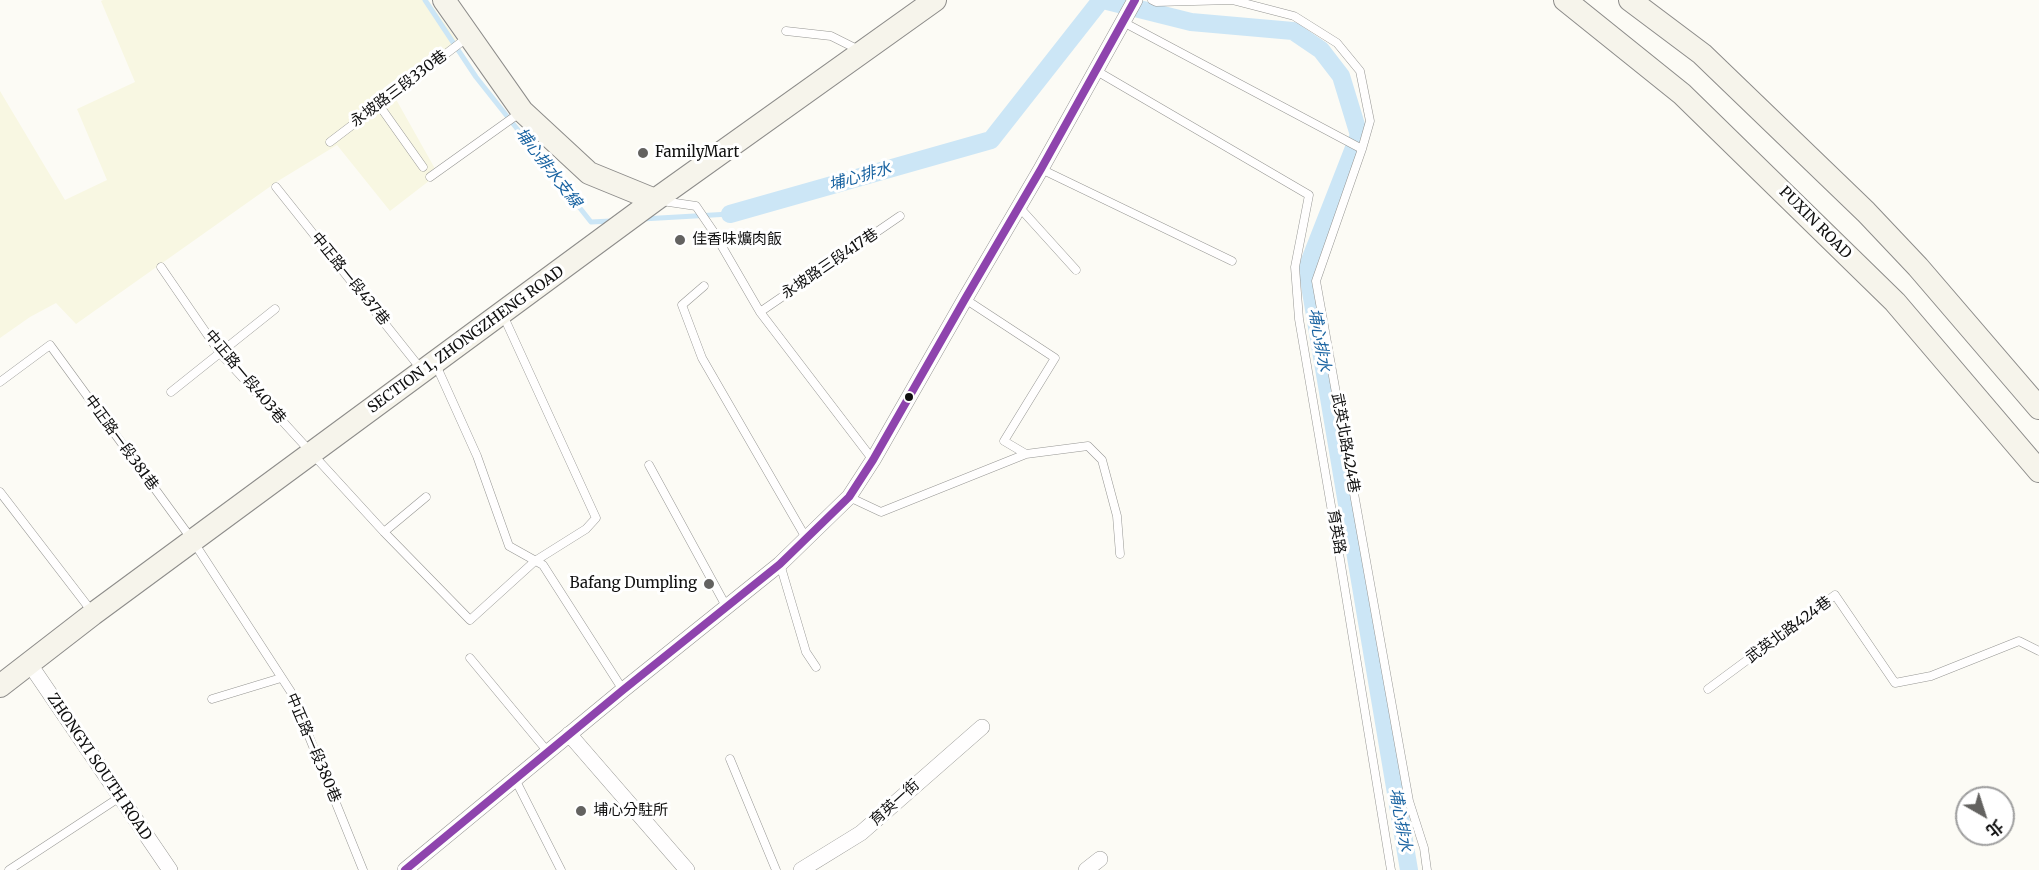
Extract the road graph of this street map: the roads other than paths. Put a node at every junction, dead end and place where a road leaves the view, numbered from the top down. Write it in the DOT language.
graph roads {
  1 [pos="444,0"];
  2 [pos="935,0"];
  3 [pos="1135,0"];
  4 [pos="1152,0"];
  5 [pos="1565,0"];
  6 [pos="1630,0"];
  7 [pos="1123,22"];
  8 [pos="786,32"];
  9 [pos="469,36"];
  10 [pos="862,52"];
  11 [pos="1095,70"];
  12 [pos="379,105"];
  13 [pos="522,111"];
  14 [pos="330,142"];
  15 [pos="1362,149"];
  16 [pos="423,167"];
  17 [pos="1041,169"];
  18 [pos="430,177"];
  19 [pos="276,187"];
  20 [pos="655,200"];
  21 [pos="1019,207"];
  22 [pos="900,216"];
  23 [pos="1232,261"];
  24 [pos="161,267"];
  25 [pos="1076,270"];
  26 [pos="704,286"];
  27 [pos="965,298"];
  28 [pos="275,309"];
  29 [pos="760,312"];
  30 [pos="502,313"];
  31 [pos="220,353"];
  32 [pos="429,367"];
  33 [pos="0,382"];
  34 [pos="171,392"];
  35 [pos="2039,408"];
  36 [pos="312,454"];
  37 [pos="1026,454"];
  38 [pos="873,460"];
  39 [pos="649,465"];
  40 [pos="2039,471"];
  41 [pos="0,492"];
  42 [pos="426,497"];
  43 [pos="849,497"];
  44 [pos="384,532"];
  45 [pos="806,538"];
  46 [pos="193,541"];
  47 [pos="1120,554"];
  48 [pos="535,561"];
  49 [pos="780,564"];
  50 [pos="726,606"];
  51 [pos="93,614"];
  52 [pos="2039,651"];
  53 [pos="470,658"];
  54 [pos="29,663"];
  55 [pos="816,666"];
  56 [pos="280,678"];
  57 [pos="0,686"];
  58 [pos="1708,689"];
  59 [pos="623,690"];
  60 [pos="212,699"];
  61 [pos="982,727"];
  62 [pos="569,735"];
  63 [pos="548,752"];
  64 [pos="730,759"];
  65 [pos="515,779"];
  66 [pos="120,797"];
  67 [pos="1100,859"];
  68 [pos="9,870"];
  69 [pos="170,870"];
  70 [pos="363,870"];
  71 [pos="405,870"];
  72 [pos="561,870"];
  73 [pos="687,870"];
  74 [pos="776,870"];
  75 [pos="801,870"];
  76 [pos="1086,870"];
  77 [pos="1391,870"];
  78 [pos="1427,870"];
  1 -- 9 [label="street"];
  2 -- 10 [label="street, SECTION 1, ZHONGZHENG ROAD"];
  3 -- 7 [label="street"];
  4 -- 15 [label="lane, 武英北路424巷"];
  5 -- 40 [label="street, PUXIN ROAD"];
  6 -- 35 [label="street"];
  7 -- 11 [label="street"];
  7 -- 15 [label="lane"];
  8 -- 10 [label="lane"];
  9 -- 12 [label="lane, 永坡路三段330巷"];
  9 -- 13 [label="street"];
  10 -- 20 [label="street, SECTION 1, ZHONGZHENG ROAD"];
  11 -- 17 [label="street"];
  11 -- 77 [label="lane, 育英路"];
  12 -- 14 [label="lane, 永坡路三段330巷"];
  12 -- 16 [label="lane"];
  13 -- 18 [label="lane"];
  13 -- 20 [label="street"];
  15 -- 78 [label="lane, 武英北路424巷"];
  17 -- 21 [label="street"];
  17 -- 23 [label="lane"];
  19 -- 32 [label="lane, 中正路一段437巷"];
  20 -- 29 [label="lane"];
  20 -- 30 [label="street, SECTION 1, ZHONGZHENG ROAD"];
  21 -- 25 [label="lane"];
  21 -- 27 [label="street"];
  22 -- 29 [label="lane, 永坡路三段417巷"];
  24 -- 31 [label="lane, 中正路一段403巷"];
  26 -- 45 [label="lane"];
  27 -- 37 [label="lane"];
  27 -- 38 [label="street"];
  28 -- 31 [label="lane"];
  29 -- 38 [label="lane"];
  30 -- 32 [label="street, SECTION 1, ZHONGZHENG ROAD"];
  30 -- 48 [label="lane"];
  31 -- 34 [label="lane"];
  31 -- 36 [label="lane, 中正路一段403巷"];
  32 -- 36 [label="street, SECTION 1, ZHONGZHENG ROAD"];
  32 -- 48 [label="lane, 中正路一段437巷"];
  33 -- 46 [label="lane, 中正路一段381巷"];
  36 -- 44 [label="lane, 中正路一段403巷"];
  36 -- 46 [label="street, SECTION 1, ZHONGZHENG ROAD"];
  37 -- 43 [label="lane"];
  37 -- 47 [label="lane"];
  38 -- 43 [label="street"];
  39 -- 50 [label="lane"];
  41 -- 51 [label="lane"];
  42 -- 44 [label="lane"];
  43 -- 45 [label="street"];
  44 -- 48 [label="lane, 中正路一段403巷"];
  45 -- 49 [label="street"];
  46 -- 51 [label="street, SECTION 1, ZHONGZHENG ROAD"];
  46 -- 56 [label="lane, 中正路一段380巷"];
  48 -- 59 [label="lane"];
  49 -- 50 [label="street"];
  49 -- 55 [label="lane"];
  50 -- 59 [label="street"];
  51 -- 54 [label="street, SECTION 1, ZHONGZHENG ROAD"];
  52 -- 58 [label="lane, 武英北路424巷"];
  53 -- 63 [label="lane"];
  54 -- 57 [label="street, SECTION 1, ZHONGZHENG ROAD"];
  54 -- 66 [label="street, ZHONGYI SOUTH ROAD"];
  56 -- 60 [label="lane"];
  56 -- 70 [label="lane, 中正路一段380巷"];
  59 -- 62 [label="street"];
  61 -- 75 [label="street, 育英一街"];
  62 -- 63 [label="street"];
  62 -- 73 [label="street"];
  63 -- 65 [label="street"];
  64 -- 74 [label="lane"];
  65 -- 71 [label="street"];
  65 -- 72 [label="lane"];
  66 -- 68 [label="lane"];
  66 -- 69 [label="street, ZHONGYI SOUTH ROAD"];
  67 -- 76 [label="street"];
}
